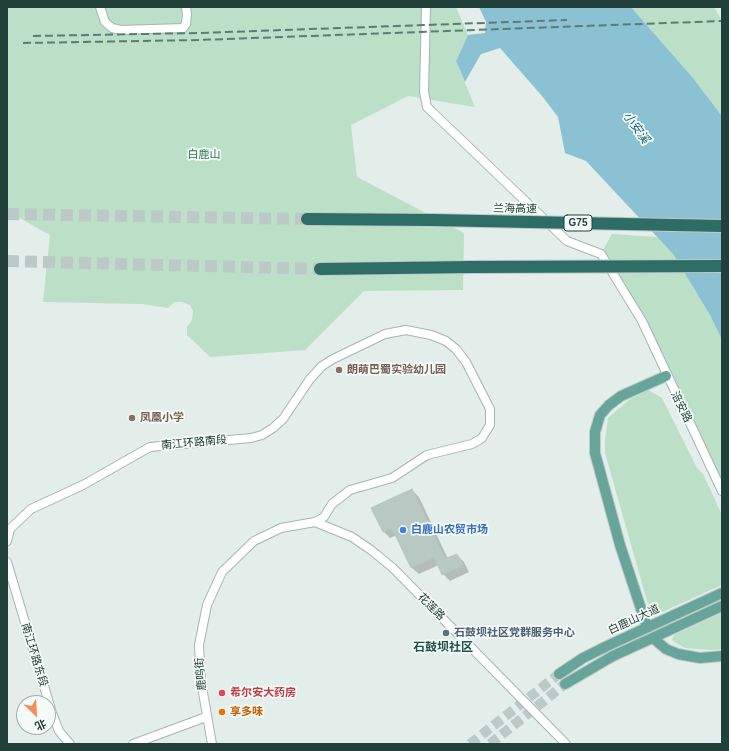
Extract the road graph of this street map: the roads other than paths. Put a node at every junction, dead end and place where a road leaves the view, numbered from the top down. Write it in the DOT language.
graph roads {
  1 [pos="100,7"];
  2 [pos="186,7"];
  3 [pos="426,7"];
  4 [pos="307,219"];
  5 [pos="722,226"];
  6 [pos="722,266"];
  7 [pos="320,269"];
  8 [pos="666,376"];
  9 [pos="722,492"];
  10 [pos="315,522"];
  11 [pos="8,529"];
  12 [pos="7,541"];
  13 [pos="7,562"];
  14 [pos="722,593"];
  15 [pos="722,606"];
  16 [pos="647,627"];
  17 [pos="653,638"];
  18 [pos="722,656"];
  19 [pos="559,674"];
  20 [pos="565,684"];
  21 [pos="206,717"];
  22 [pos="70,744"];
  23 [pos="133,744"];
  24 [pos="212,744"];
  25 [pos="566,744"];
  1 -- 2 [label="street"];
  3 -- 8 [label="street, 涪安路"];
  4 -- 5 [label="highway, 兰海高速 / G75, bridge"];
  6 -- 7 [label="highway, bridge"];
  8 -- 9 [label="street, 涪安路"];
  8 -- 16 [label="main road"];
  10 -- 11 [label="street, 南江环路南段"];
  10 -- 21 [label="street, 鹿鸣街"];
  10 -- 25 [label="street, 花莲路"];
  11 -- 12 [label="street"];
  13 -- 22 [label="street, 南江环路东段"];
  14 -- 16 [label="main road, 白鹿山大道"];
  15 -- 17 [label="main road"];
  16 -- 19 [label="main road, 白鹿山大道"];
  17 -- 18 [label="main road"];
  17 -- 20 [label="main road"];
  21 -- 23 [label="street"];
  21 -- 24 [label="street, 鹿鸣街"];
}
